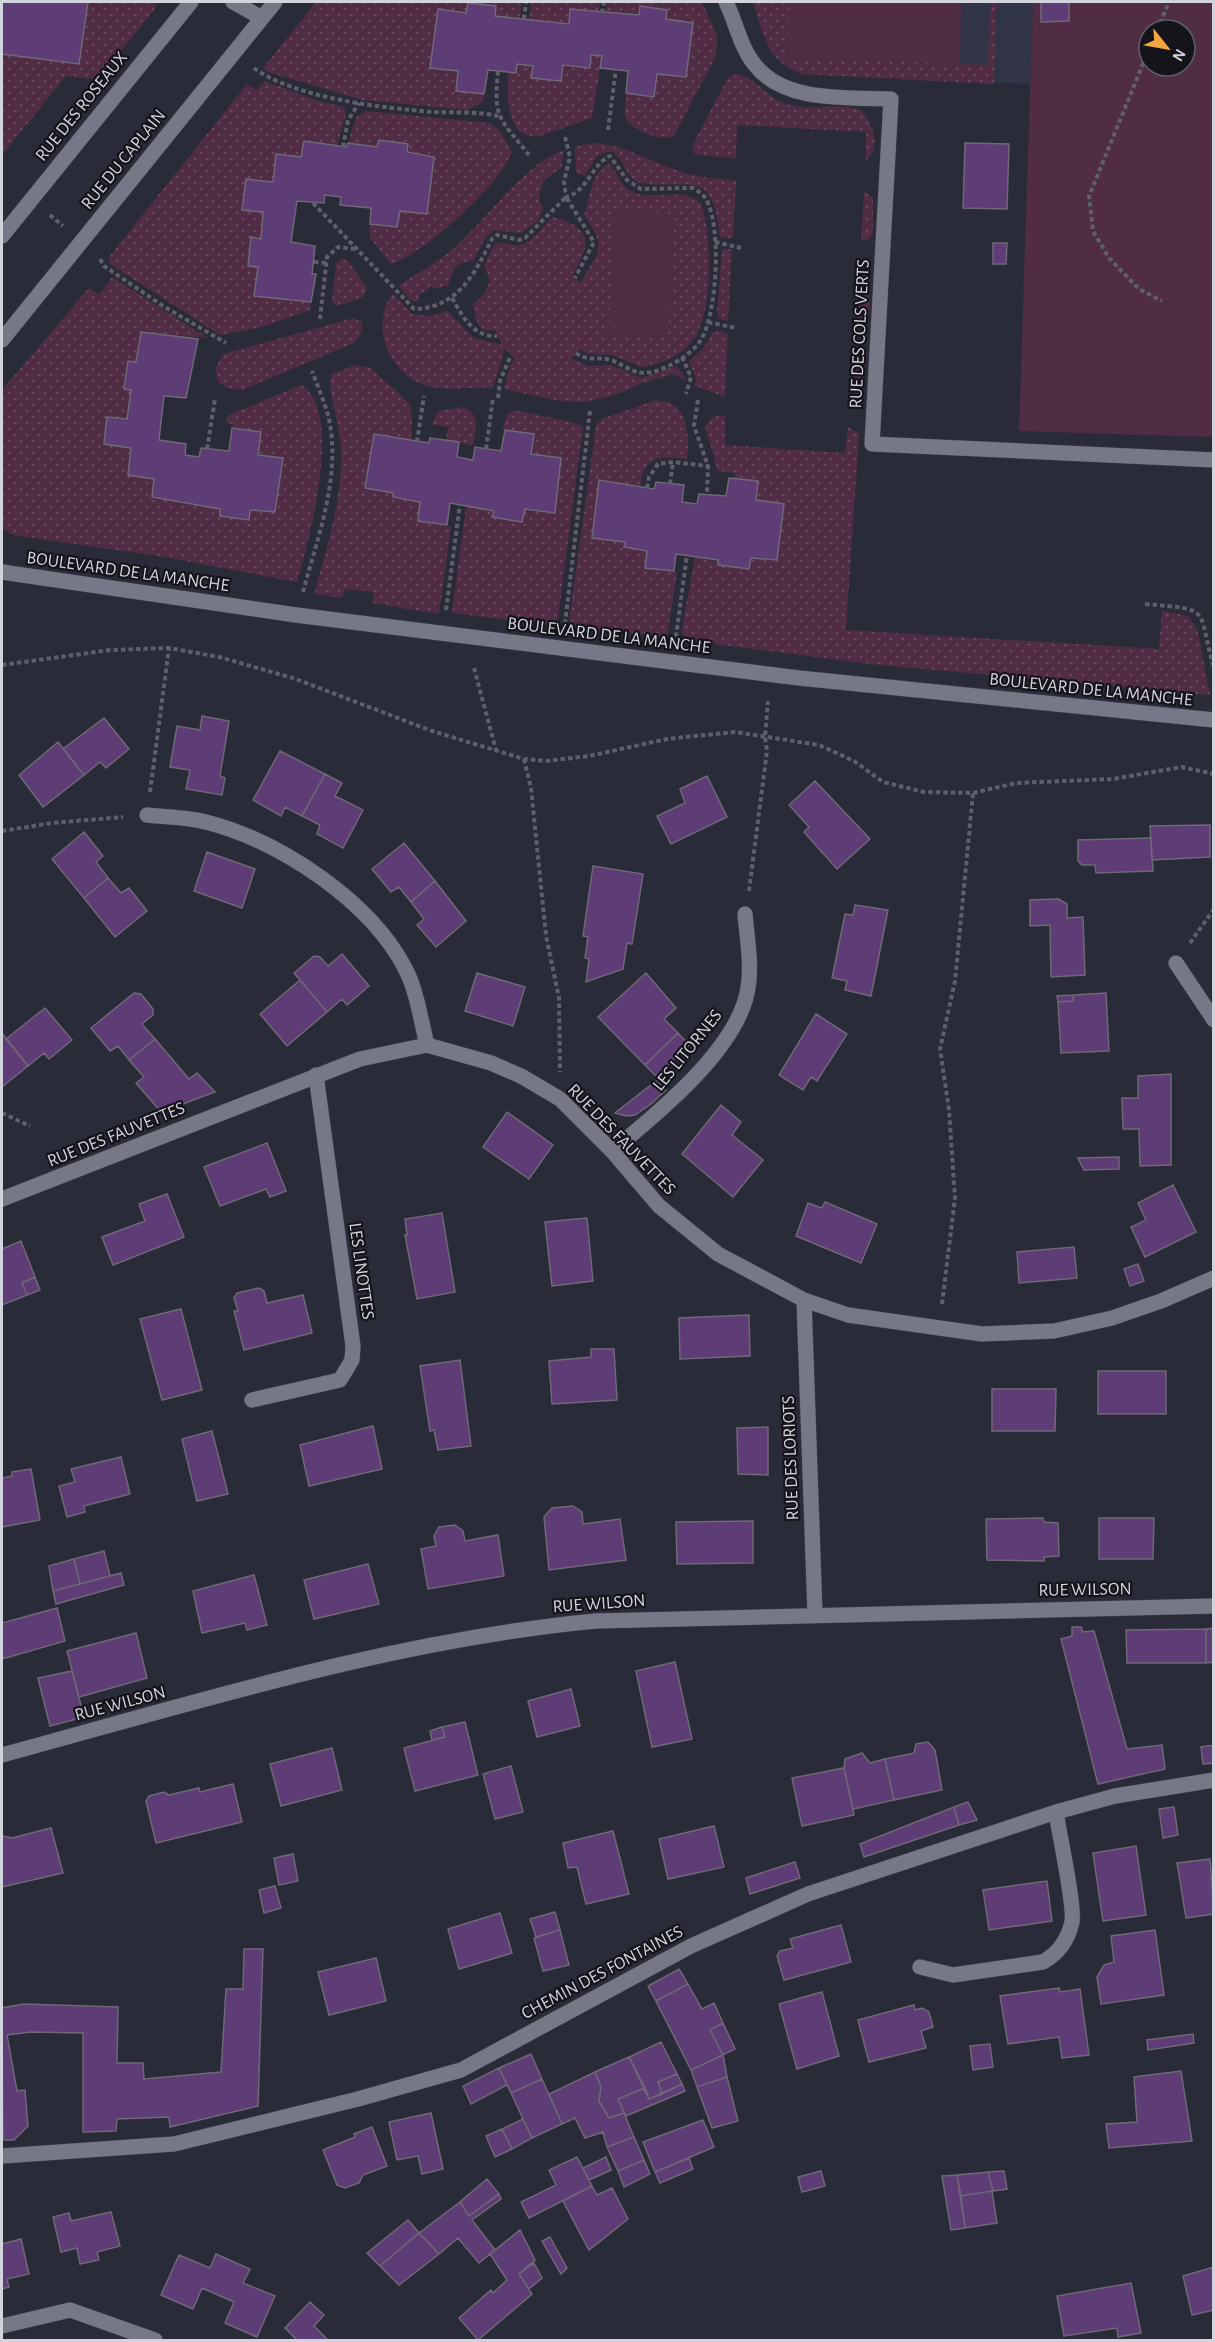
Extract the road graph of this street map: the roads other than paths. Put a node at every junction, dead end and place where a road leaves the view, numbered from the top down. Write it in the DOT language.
graph roads {
  1 [pos="191,2"];
  2 [pos="233,2"];
  3 [pos="275,2"];
  4 [pos="726,2"];
  5 [pos="262,18"];
  6 [pos="2,236"];
  7 [pos="2,340"];
  8 [pos="1214,460"];
  9 [pos="2,572"];
  10 [pos="1214,720"];
  11 [pos="147,815"];
  12 [pos="746,914"];
  13 [pos="1176,963"];
  14 [pos="1214,1020"];
  15 [pos="427,1045"];
  16 [pos="316,1075"];
  17 [pos="612,1151"];
  18 [pos="2,1198"];
  19 [pos="1214,1278"];
  20 [pos="804,1300"];
  21 [pos="252,1400"];
  22 [pos="1214,1606"];
  23 [pos="814,1614"];
  24 [pos="2,1755"];
  25 [pos="1214,1780"];
  26 [pos="1056,1812"];
  27 [pos="920,1966"];
  28 [pos="2,2156"];
  29 [pos="2,2326"];
  30 [pos="155,2340"];
  1 -- 6 [label="street, RUE DES ROSEAUX"];
  2 -- 5 [label="street"];
  3 -- 5 [label="street, RUE DU CAPLAIN"];
  4 -- 8 [label="street, RUE DES COLS VERTS"];
  5 -- 7 [label="street, RUE DU CAPLAIN"];
  9 -- 10 [label="street, BOULEVARD DE LA MANCHE"];
  11 -- 15 [label="street"];
  12 -- 17 [label="street, LES LITORNES"];
  13 -- 14 [label="street"];
  15 -- 16 [label="street, RUE DES FAUVETTES"];
  15 -- 17 [label="street, RUE DES FAUVETTES"];
  16 -- 18 [label="street, RUE DES FAUVETTES"];
  16 -- 21 [label="street, LES LINOTTES"];
  17 -- 20 [label="street, RUE DES FAUVETTES"];
  19 -- 20 [label="street, RUE DES FAUVETTES"];
  20 -- 23 [label="street, RUE DES LORIOTS"];
  22 -- 23 [label="street, RUE WILSON"];
  23 -- 24 [label="street, RUE WILSON"];
  25 -- 26 [label="street, CHEMIN DES FONTAINES"];
  26 -- 27 [label="street"];
  26 -- 28 [label="street, CHEMIN DES FONTAINES"];
  29 -- 30 [label="street"];
}
